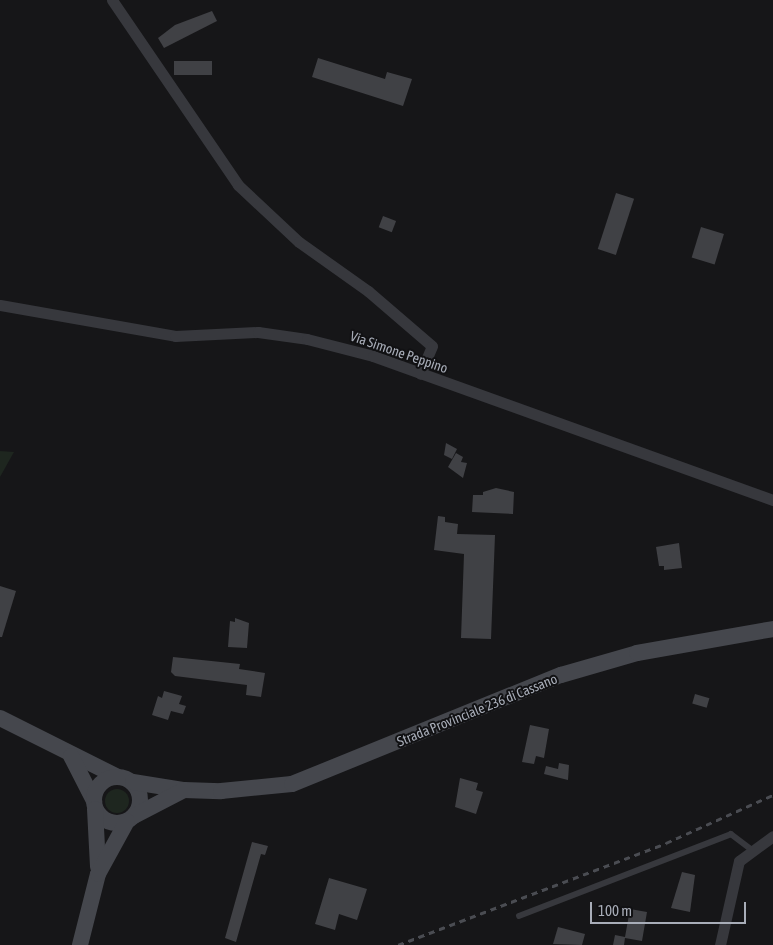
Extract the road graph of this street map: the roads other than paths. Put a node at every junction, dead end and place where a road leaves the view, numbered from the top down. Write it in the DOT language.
graph roads {
  1 [pos="112,0"];
  2 [pos="0,305"];
  3 [pos="420,374"];
  4 [pos="773,500"];
  5 [pos="773,629"];
  6 [pos="0,718"];
  7 [pos="72,756"];
  8 [pos="116,776"];
  9 [pos="133,782"];
  10 [pos="184,790"];
  11 [pos="94,805"];
  12 [pos="130,819"];
  13 [pos="773,836"];
  14 [pos="755,848"];
  15 [pos="98,874"];
  16 [pos="518,916"];
  17 [pos="80,945"];
  18 [pos="720,945"];
  1 -- 3 [label="street"];
  2 -- 3 [label="street, Via Simone Peppino"];
  3 -- 4 [label="street, Via Simone Peppino"];
  5 -- 10 [label="main road, Strada Provinciale 236 di Cassano"];
  6 -- 7 [label="main road"];
  7 -- 8 [label="main road"];
  7 -- 11 [label="main road"];
  8 -- 9 [label="main road"];
  8 -- 11 [label="main road"];
  9 -- 10 [label="main road, Strada Provinciale 236 di Cassano"];
  9 -- 12 [label="main road"];
  10 -- 12 [label="main road"];
  11 -- 12 [label="main road"];
  11 -- 15 [label="main road"];
  12 -- 15 [label="main road"];
  13 -- 14 [label="street"];
  14 -- 16 [label="lane"];
  14 -- 18 [label="street"];
  15 -- 17 [label="main road"];
}
